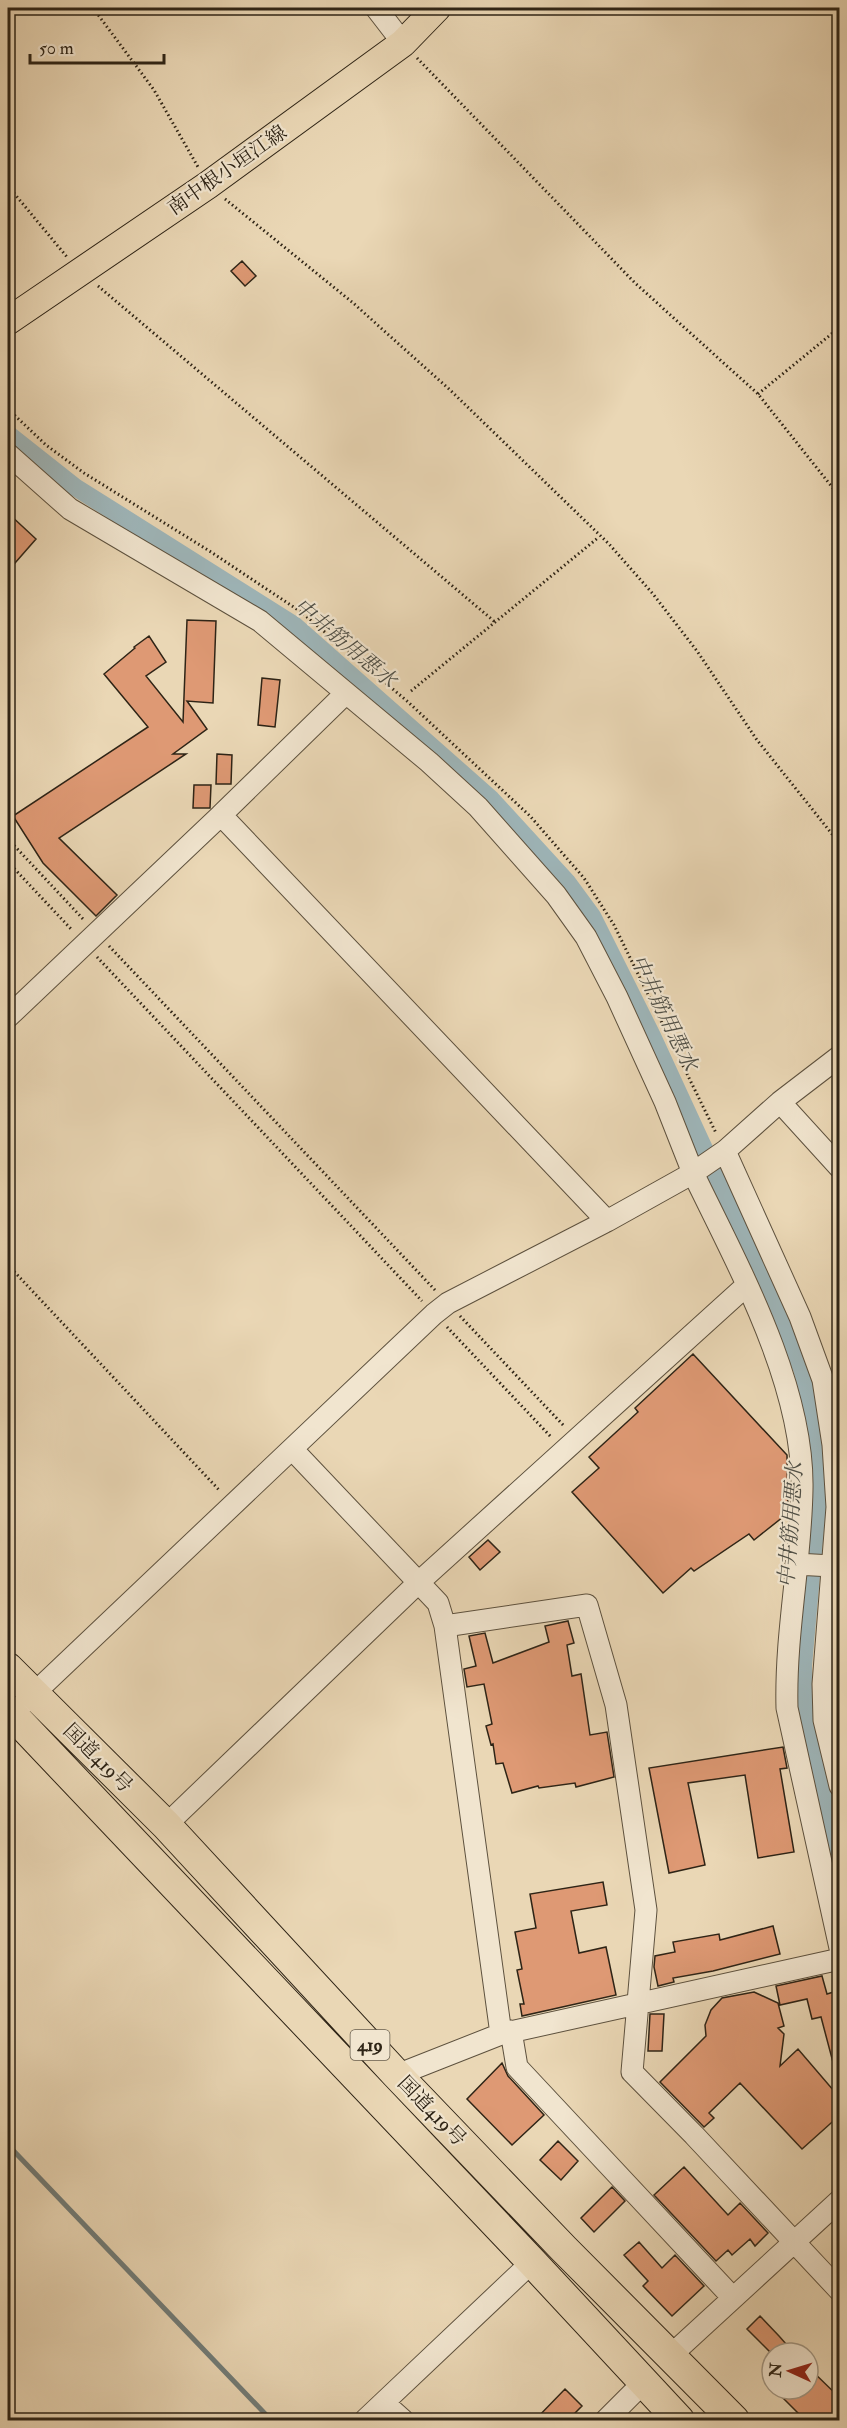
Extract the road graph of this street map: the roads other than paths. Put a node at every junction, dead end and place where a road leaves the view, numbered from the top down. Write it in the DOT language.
graph roads {
  1 [pos="376,8"];
  2 [pos="437,8"];
  3 [pos="403,43"];
  4 [pos="8,321"];
  5 [pos="8,454"];
  6 [pos="345,694"];
  7 [pos="221,815"];
  8 [pos="8,1017"];
  9 [pos="840,1056"];
  10 [pos="780,1102"];
  11 [pos="724,1151"];
  12 [pos="840,1168"];
  13 [pos="693,1173"];
  14 [pos="607,1221"];
  15 [pos="747,1285"];
  16 [pos="292,1449"];
  17 [pos="838,1506"];
  18 [pos="796,1564"];
  19 [pos="832,1566"];
  20 [pos="419,1582"];
  21 [pos="445,1626"];
  22 [pos="8,1668"];
  23 [pos="15,1709"];
  24 [pos="840,1786"];
  25 [pos="166,1825"];
  26 [pos="840,1948"];
  27 [pos="840,1959"];
  28 [pos="637,2003"];
  29 [pos="506,2033"];
  30 [pos="397,2075"];
  31 [pos="840,2200"];
  32 [pos="794,2242"];
  33 [pos="532,2262"];
  34 [pos="840,2291"];
  35 [pos="733,2298"];
  36 [pos="669,2357"];
  37 [pos="643,2384"];
  38 [pos="384,2403"];
  39 [pos="365,2421"];
  40 [pos="403,2421"];
  41 [pos="606,2421"];
  42 [pos="679,2421"];
  43 [pos="734,2421"];
  1 -- 3 [label="street"];
  2 -- 3 [label="main road, 南中根小垣江線"];
  3 -- 4 [label="main road, 南中根小垣江線"];
  5 -- 6 [label="street"];
  6 -- 7 [label="street"];
  6 -- 13 [label="street"];
  7 -- 8 [label="street"];
  7 -- 14 [label="street"];
  9 -- 10 [label="street"];
  10 -- 11 [label="street"];
  10 -- 12 [label="street"];
  11 -- 13 [label="street"];
  11 -- 17 [label="street"];
  13 -- 14 [label="street"];
  13 -- 15 [label="street"];
  14 -- 16 [label="street"];
  15 -- 18 [label="street"];
  15 -- 20 [label="street"];
  16 -- 20 [label="street"];
  16 -- 23 [label="street"];
  17 -- 19 [label="street"];
  18 -- 19 [label="street"];
  18 -- 26 [label="street"];
  19 -- 24 [label="street"];
  20 -- 21 [label="street"];
  20 -- 25 [label="street"];
  21 -- 28 [label="street"];
  21 -- 29 [label="street"];
  22 -- 23 [label="highway, 国道419号 / 419"];
  23 -- 25 [label="highway, 国道419号 / 419"];
  23 -- 33 [label="highway, 国道419号 / 419"];
  25 -- 30 [label="highway, 国道419号 / 419"];
  27 -- 28 [label="street"];
  28 -- 29 [label="street"];
  28 -- 32 [label="street"];
  29 -- 30 [label="street"];
  29 -- 35 [label="street"];
  30 -- 36 [label="highway, 国道419号 / 419"];
  31 -- 32 [label="street"];
  32 -- 34 [label="street"];
  32 -- 35 [label="street"];
  33 -- 37 [label="highway, 国道419号 / 419"];
  33 -- 38 [label="street"];
  35 -- 36 [label="street"];
  36 -- 43 [label="highway, 国道419号 / 419"];
  37 -- 41 [label="street"];
  37 -- 42 [label="highway, 国道419号 / 419"];
  38 -- 39 [label="street"];
  38 -- 40 [label="street"];
}
